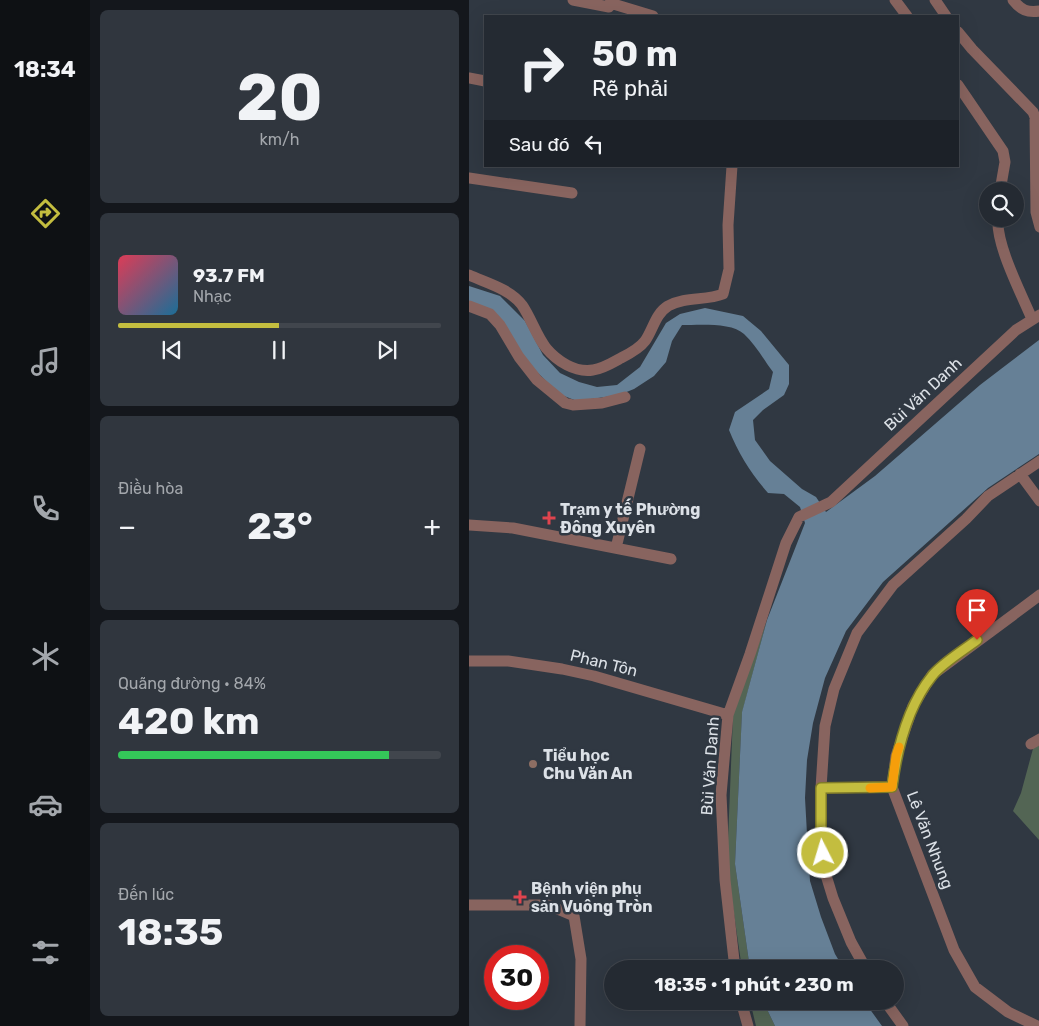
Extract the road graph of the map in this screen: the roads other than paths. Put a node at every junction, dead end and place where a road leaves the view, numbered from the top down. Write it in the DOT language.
graph roads {
  1 [pos="573,0"];
  2 [pos="895,0"];
  3 [pos="935,0"];
  4 [pos="1013,0"];
  5 [pos="610,1"];
  6 [pos="1039,10"];
  7 [pos="650,15"];
  8 [pos="906,15"];
  9 [pos="945,15"];
  10 [pos="959,33"];
  11 [pos="469,78"];
  12 [pos="484,81"];
  13 [pos="959,86"];
  14 [pos="732,167"];
  15 [pos="469,178"];
  16 [pos="1002,182"];
  17 [pos="572,193"];
  18 [pos="1039,226"];
  19 [pos="997,227"];
  20 [pos="469,275"];
  21 [pos="469,306"];
  22 [pos="1036,317"];
  23 [pos="625,397"];
  24 [pos="640,450"];
  25 [pos="1039,461"];
  26 [pos="1020,474"];
  27 [pos="1039,501"];
  28 [pos="469,525"];
  29 [pos="615,548"];
  30 [pos="671,559"];
  31 [pos="1039,595"];
  32 [pos="469,661"];
  33 [pos="728,716"];
  34 [pos="892,787"];
  35 [pos="821,788"];
  36 [pos="469,905"];
  37 [pos="734,960"];
  38 [pos="861,960"];
  39 [pos="744,1010"];
  40 [pos="891,1010"];
  41 [pos="580,1026"];
  42 [pos="748,1026"];
  43 [pos="903,1026"];
  44 [pos="1037,1026"];
  1 -- 5 [label="street"];
  2 -- 8 [label="street"];
  3 -- 9 [label="street"];
  4 -- 6 [label="street"];
  5 -- 7 [label="street"];
  10 -- 18 [label="street"];
  11 -- 12 [label="street"];
  13 -- 16 [label="street"];
  14 -- 20 [label="street"];
  15 -- 17 [label="street"];
  19 -- 22 [label="street"];
  21 -- 23 [label="street"];
  22 -- 33 [label="street, Bùi Văn Danh"];
  24 -- 29 [label="street"];
  25 -- 26 [label="street"];
  26 -- 27 [label="street"];
  26 -- 35 [label="street"];
  28 -- 29 [label="street"];
  29 -- 30 [label="street"];
  31 -- 34 [label="street, Lê Văn Nhung"];
  32 -- 33 [label="street, Phan Tôn"];
  33 -- 37 [label="street, Bùi Văn Danh"];
  34 -- 35 [label="street"];
  34 -- 44 [label="street, Lê Văn Nhung"];
  35 -- 38 [label="street"];
  36 -- 41 [label="street"];
  39 -- 42 [label="street"];
  40 -- 43 [label="street"];
}
